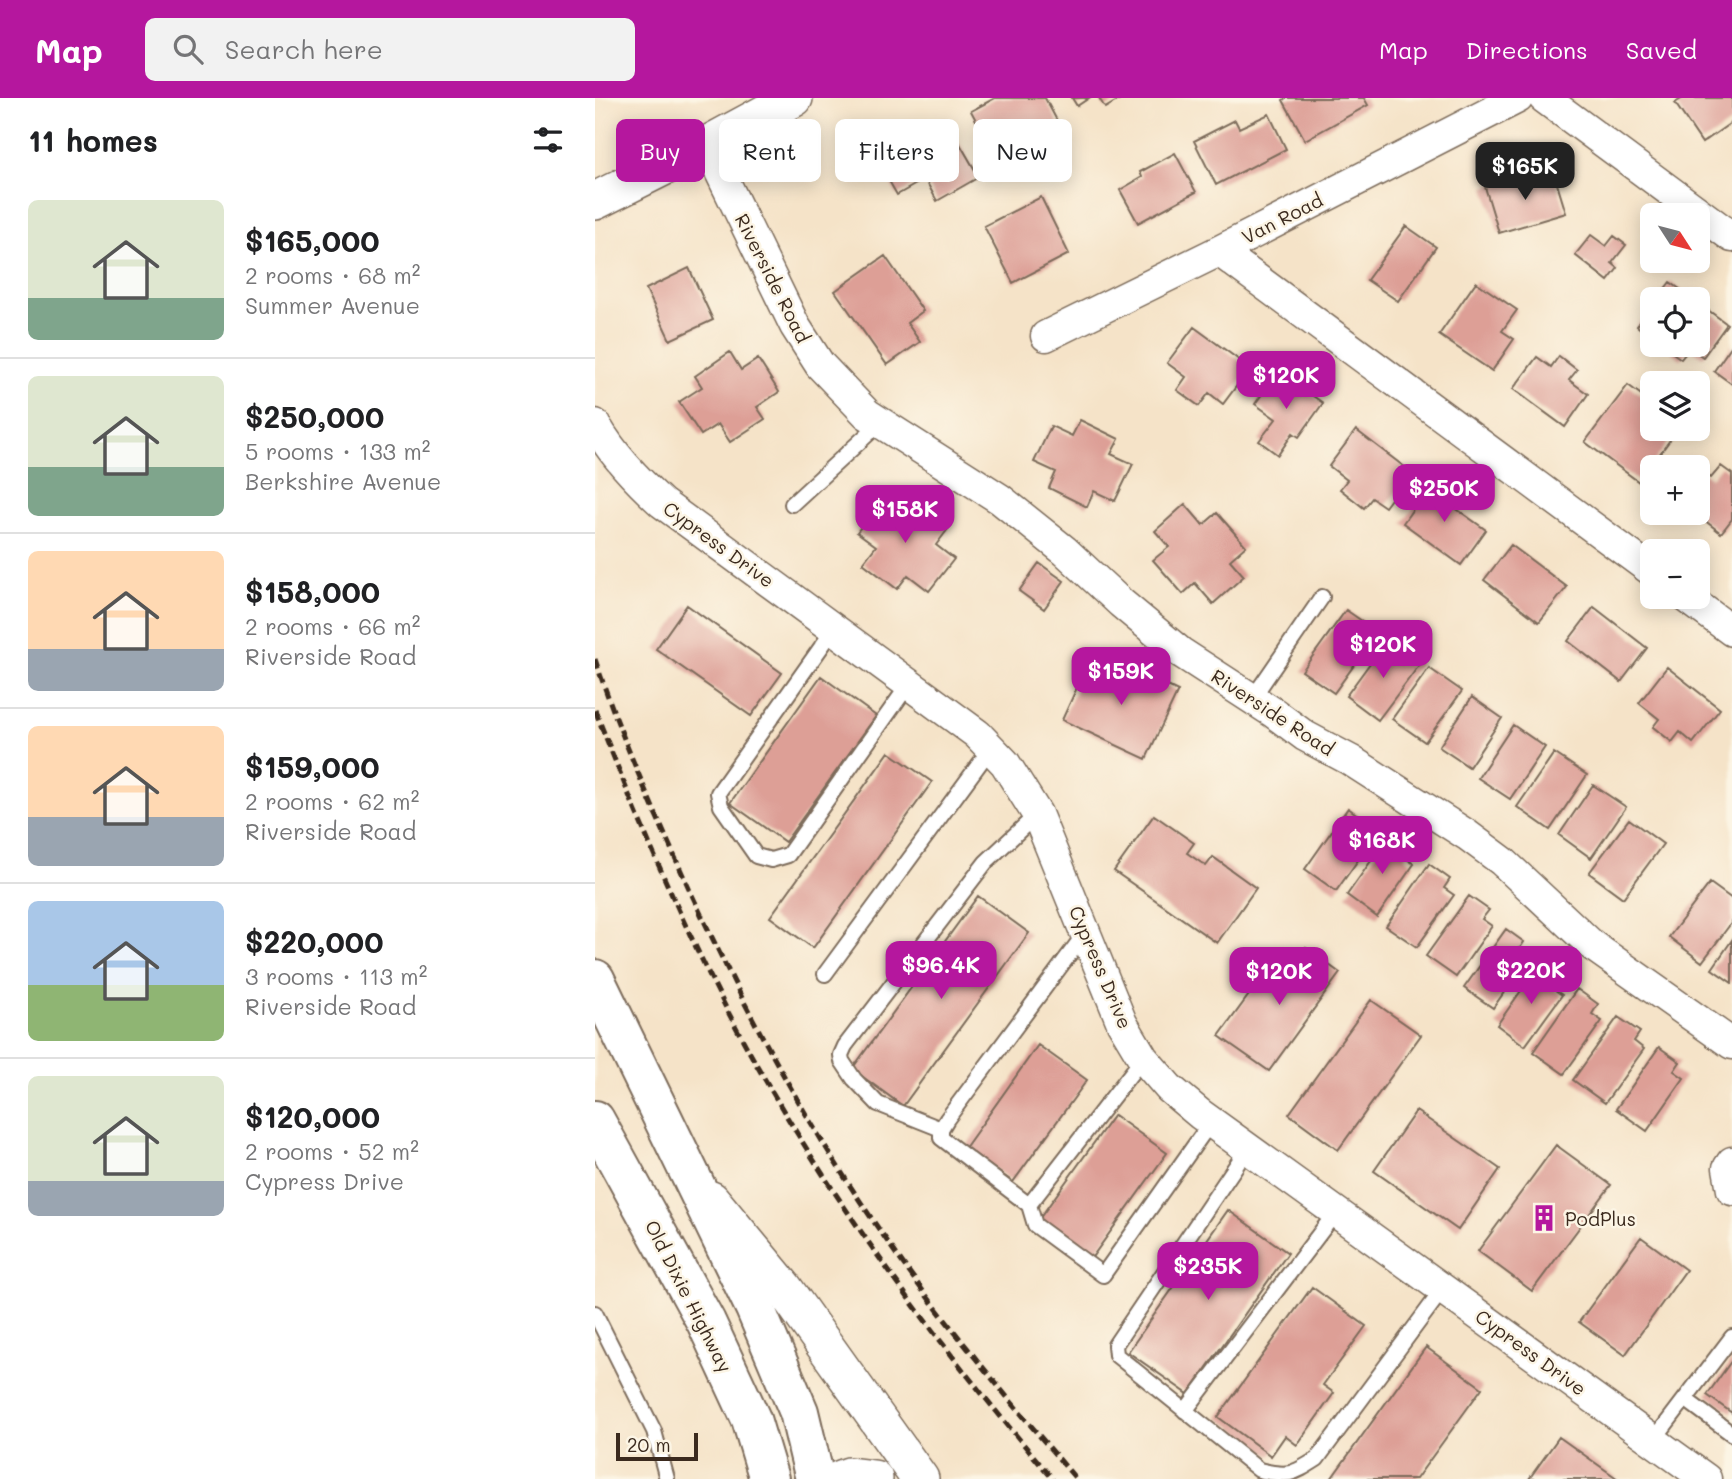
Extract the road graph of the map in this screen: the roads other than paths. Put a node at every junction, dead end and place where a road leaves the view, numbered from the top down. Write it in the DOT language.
graph roads {
  1 [pos="794,98"];
  2 [pos="1518,98"];
  3 [pos="1544,98"];
  4 [pos="707,145"];
  5 [pos="595,201"];
  6 [pos="1732,237"];
  7 [pos="1219,251"];
  8 [pos="1046,336"];
  9 [pos="880,423"];
  10 [pos="595,424"];
  11 [pos="792,504"];
  12 [pos="1640,562"];
  13 [pos="1322,597"];
  14 [pos="1702,609"];
  15 [pos="834,629"];
  16 [pos="1732,631"];
  17 [pos="909,684"];
  18 [pos="1252,699"];
  19 [pos="991,748"];
  20 [pos="1037,814"];
  21 [pos="1086,932"];
  22 [pos="825,974"];
  23 [pos="595,979"];
  24 [pos="1732,1044"];
  25 [pos="1143,1058"];
  26 [pos="595,1120"];
  27 [pos="1211,1122"];
  28 [pos="941,1129"];
  29 [pos="1248,1148"];
  30 [pos="1732,1162"];
  31 [pos="691,1175"];
  32 [pos="1732,1190"];
  33 [pos="1029,1205"];
  34 [pos="1336,1212"];
  35 [pos="1443,1289"];
  36 [pos="595,1313"];
  37 [pos="1732,1337"];
  38 [pos="1685,1399"];
  39 [pos="1185,1411"];
  40 [pos="1732,1434"];
  41 [pos="1653,1441"];
  42 [pos="667,1479"];
  43 [pos="769,1479"];
  44 [pos="815,1479"];
  45 [pos="841,1479"];
  46 [pos="874,1479"];
  47 [pos="920,1479"];
  48 [pos="1706,1479"];
  1 -- 4 [label="street"];
  2 -- 7 [label="street, Van Road"];
  3 -- 6 [label="street"];
  4 -- 5 [label="street"];
  4 -- 9 [label="street, Riverside Road"];
  7 -- 8 [label="street, Van Road"];
  7 -- 12 [label="street"];
  9 -- 11 [label="lane"];
  9 -- 18 [label="street, Riverside Road"];
  10 -- 15 [label="street, Cypress Drive"];
  13 -- 18 [label="lane"];
  14 -- 16 [label="street"];
  15 -- 17 [label="street, Cypress Drive"];
  15 -- 17 [label="lane"];
  17 -- 19 [label="street, Cypress Drive"];
  18 -- 24 [label="street, Riverside Road"];
  19 -- 20 [label="street, Cypress Drive"];
  19 -- 22 [label="lane"];
  20 -- 21 [label="street, Cypress Drive"];
  20 -- 28 [label="lane"];
  21 -- 25 [label="street, Cypress Drive"];
  21 -- 28 [label="lane"];
  23 -- 31 [label="main road"];
  25 -- 27 [label="street, Cypress Drive"];
  25 -- 33 [label="lane"];
  26 -- 43 [label="main road, Old Dixie Highway"];
  27 -- 29 [label="street, Cypress Drive"];
  27 -- 33 [label="lane"];
  28 -- 33 [label="lane"];
  29 -- 34 [label="street, Cypress Drive"];
  29 -- 39 [label="lane"];
  30 -- 32 [label="street"];
  31 -- 44 [label="main road"];
  31 -- 47 [label="street"];
  34 -- 35 [label="street, Cypress Drive"];
  34 -- 39 [label="lane"];
  35 -- 39 [label="lane"];
  35 -- 41 [label="street, Cypress Drive"];
  36 -- 42 [label="lane"];
  37 -- 38 [label="lane"];
  38 -- 40 [label="lane"];
  38 -- 41 [label="lane"];
  41 -- 48 [label="street, Cypress Drive"];
  45 -- 46 [label="street"];
}
